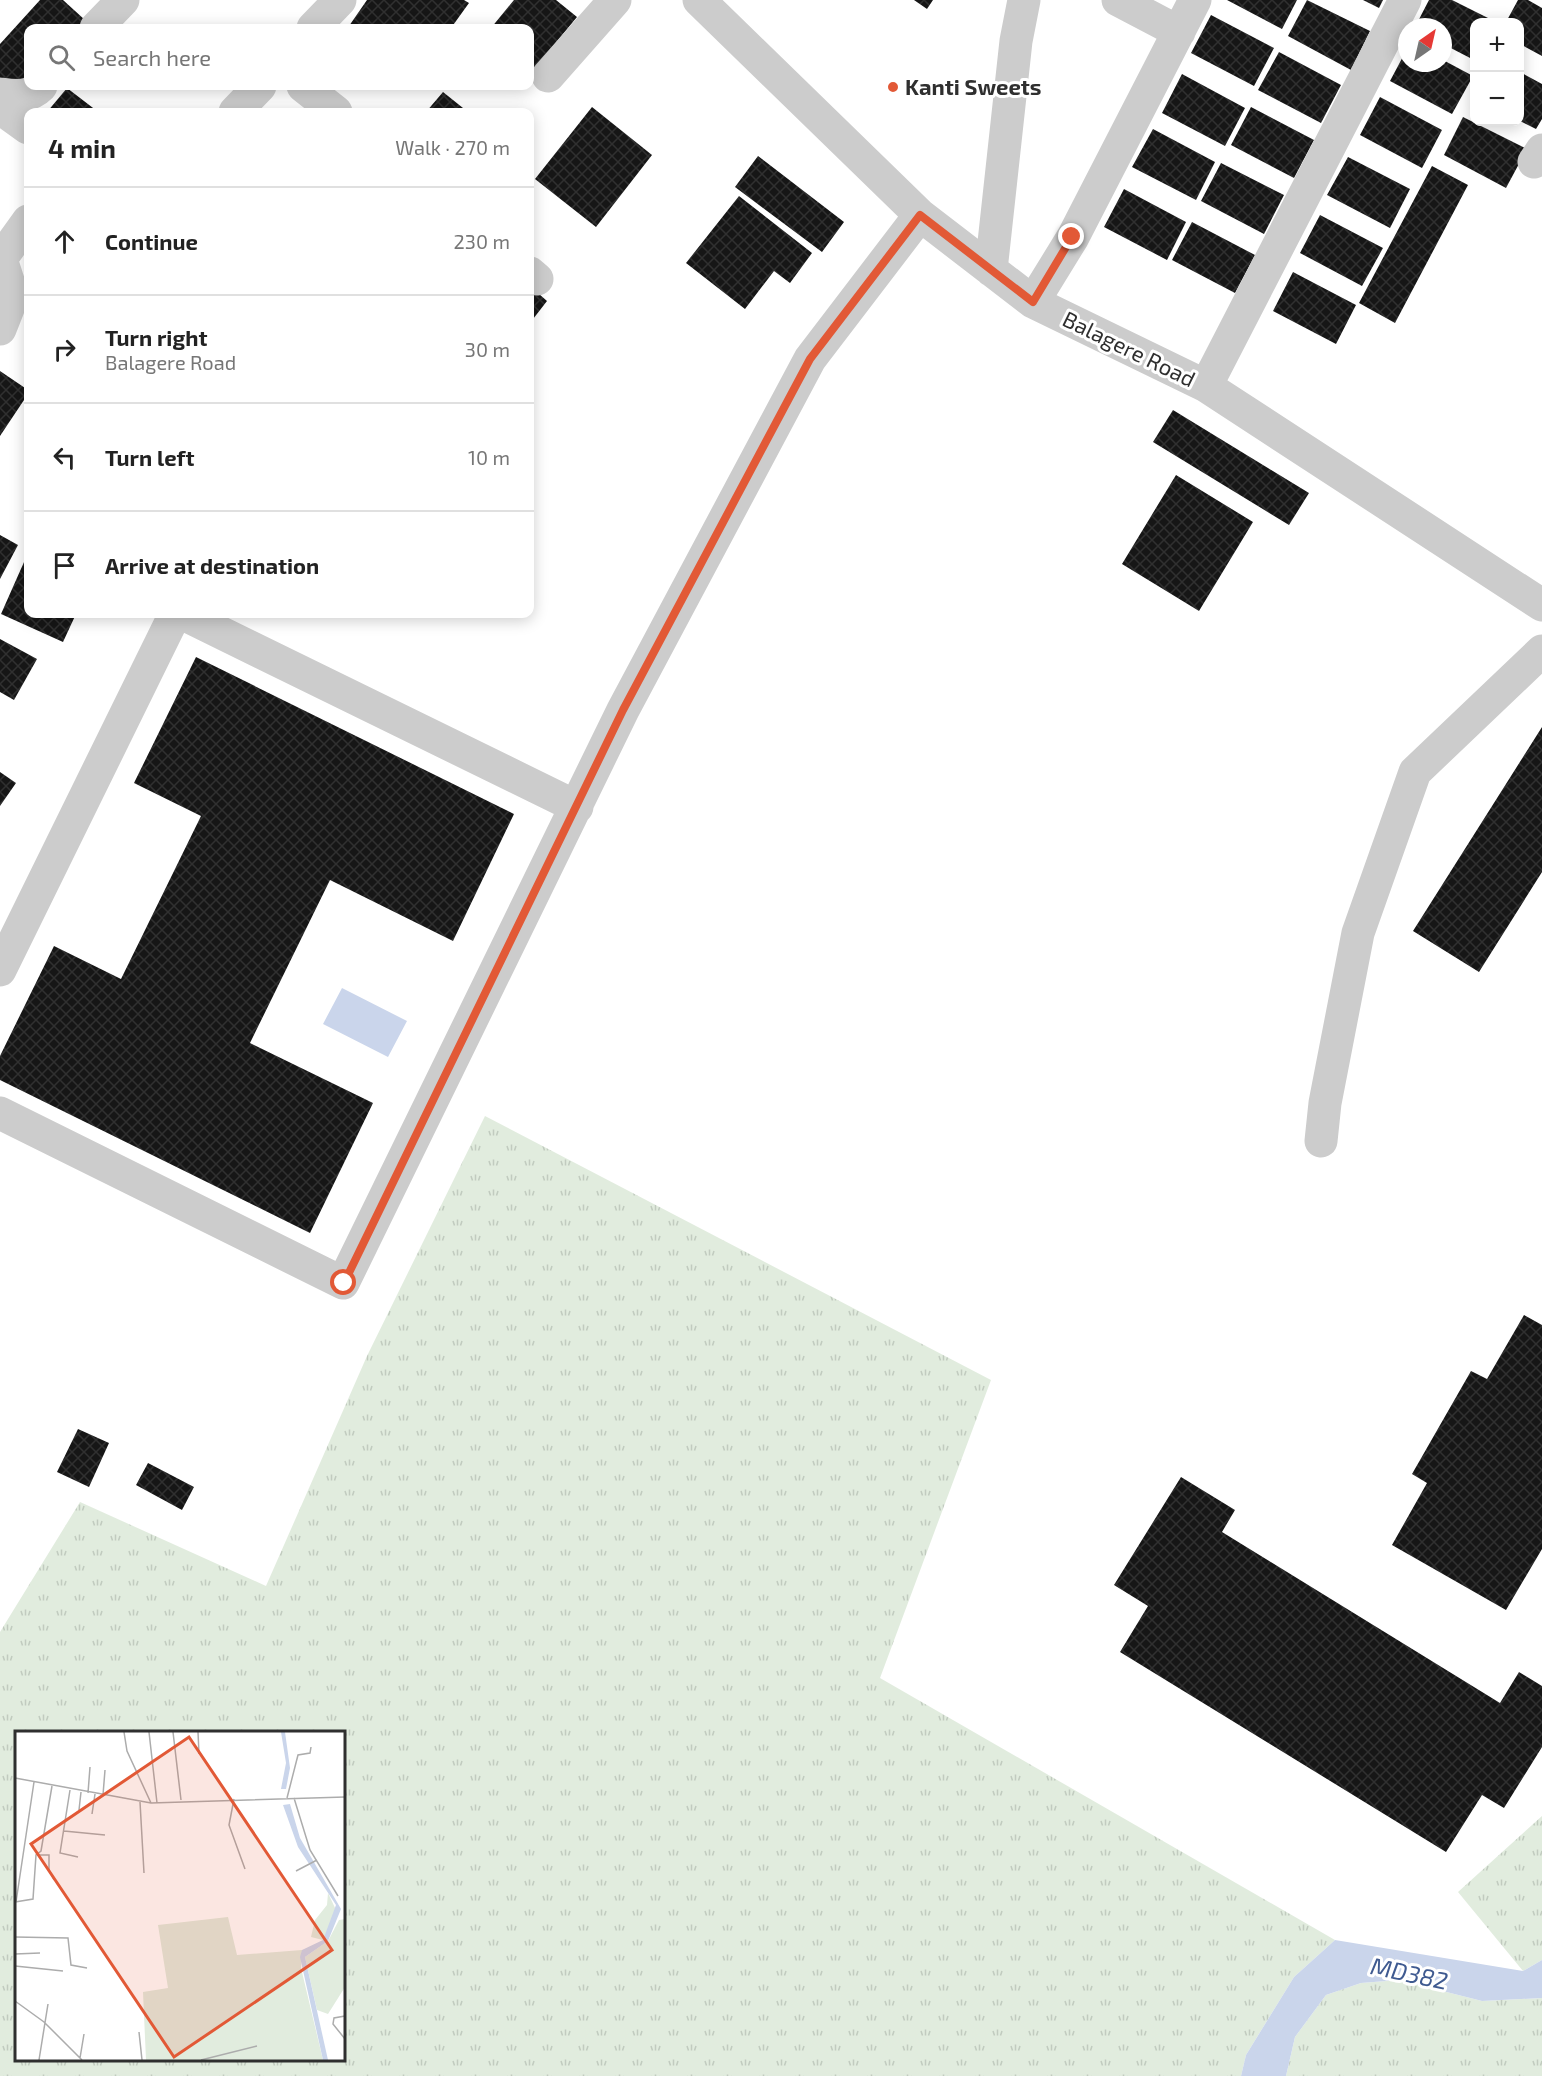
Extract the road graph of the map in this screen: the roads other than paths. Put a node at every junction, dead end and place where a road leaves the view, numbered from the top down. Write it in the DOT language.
graph roads {
  1 [pos="123,0"];
  2 [pos="340,0"];
  3 [pos="615,0"];
  4 [pos="1024,0"];
  5 [pos="1118,0"];
  6 [pos="1196,0"];
  7 [pos="1405,0"];
  8 [pos="702,1"];
  9 [pos="100,24"];
  10 [pos="317,24"];
  11 [pos="1179,32"];
  12 [pos="548,76"];
  13 [pos="37,90"];
  14 [pos="256,90"];
  15 [pos="308,90"];
  16 [pos="0,94"];
  17 [pos="0,108"];
  18 [pos="239,108"];
  19 [pos="331,108"];
  20 [pos="24,125"];
  21 [pos="920,215"];
  22 [pos="24,227"];
  23 [pos="991,270"];
  24 [pos="1033,302"];
  25 [pos="0,329"];
  26 [pos="1206,387"];
  27 [pos="1542,604"];
  28 [pos="174,618"];
  29 [pos="191,618"];
  30 [pos="1542,651"];
  31 [pos="577,807"];
  32 [pos="0,970"];
  33 [pos="0,1113"];
  34 [pos="1321,1141"];
  1 -- 9 [label="street"];
  2 -- 10 [label="street"];
  3 -- 12 [label="street"];
  4 -- 23 [label="street"];
  5 -- 11 [label="street"];
  6 -- 11 [label="street"];
  7 -- 26 [label="street"];
  8 -- 21 [label="street, Balagere Road"];
  11 -- 24 [label="street"];
  13 -- 16 [label="street"];
  14 -- 18 [label="street"];
  15 -- 19 [label="street"];
  17 -- 20 [label="street"];
  21 -- 23 [label="street, Balagere Road"];
  21 -- 31 [label="street"];
  22 -- 25 [label="street"];
  23 -- 24 [label="street, Balagere Road"];
  24 -- 26 [label="street, Balagere Road"];
  26 -- 27 [label="street, Balagere Road"];
  28 -- 32 [label="street"];
  29 -- 31 [label="street"];
  30 -- 34 [label="street"];
  31 -- 33 [label="street"];
}
